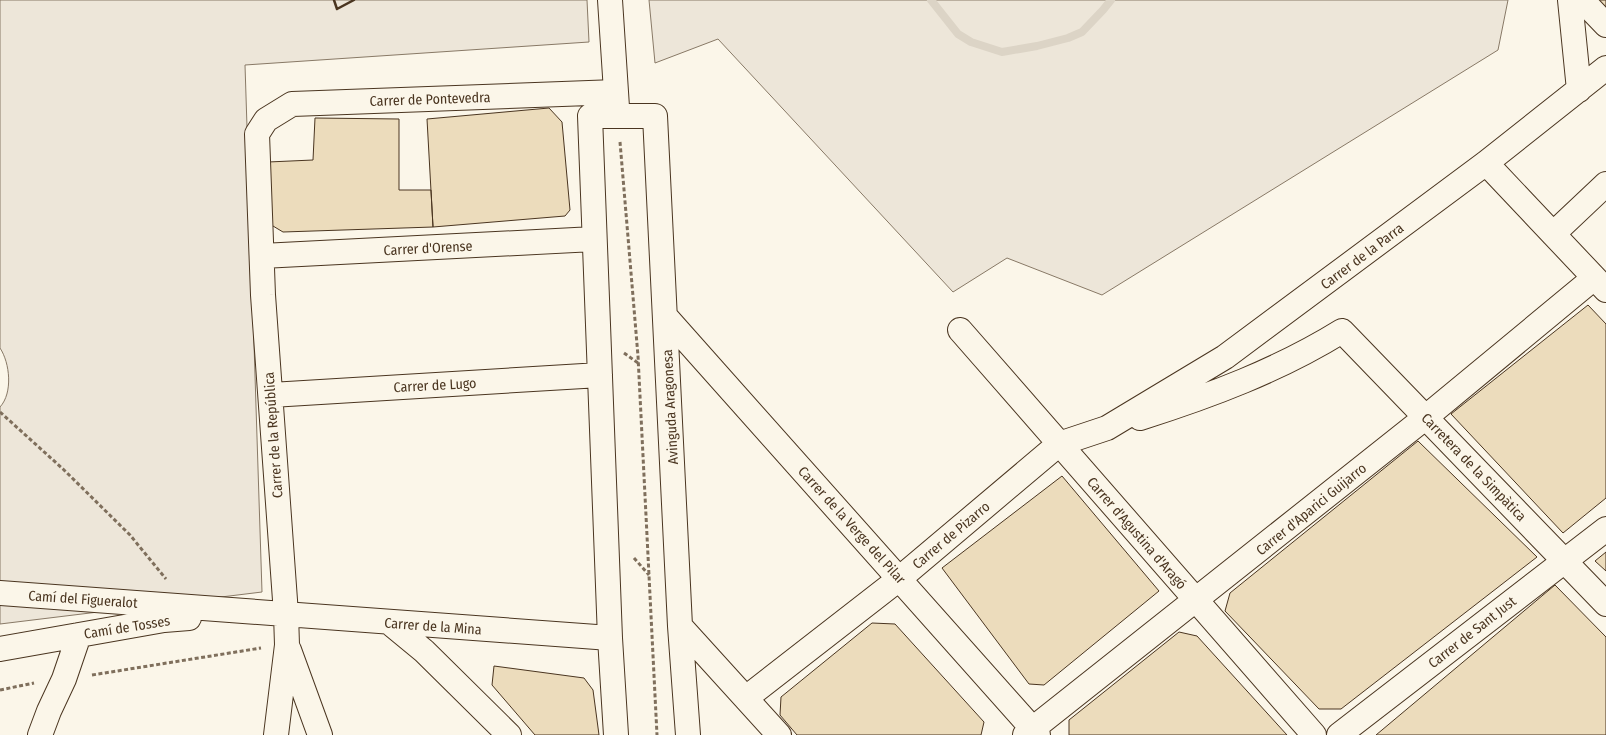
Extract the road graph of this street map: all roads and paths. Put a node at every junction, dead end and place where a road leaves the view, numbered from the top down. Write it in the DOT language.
graph roads {
  1 [pos="610,0"];
  2 [pos="1570,0"];
  3 [pos="1582,0"];
  4 [pos="1606,25"];
  5 [pos="1606,68"];
  6 [pos="1579,90"];
  7 [pos="616,92"];
  8 [pos="618,116"];
  9 [pos="257,134"];
  10 [pos="1486,162"];
  11 [pos="1606,184"];
  12 [pos="1553,234"];
  13 [pos="594,239"];
  14 [pos="262,256"];
  15 [pos="1600,284"];
  16 [pos="666,316"];
  17 [pos="960,330"];
  18 [pos="1342,331"];
  19 [pos="600,375"];
  20 [pos="271,395"];
  21 [pos="0,412"];
  22 [pos="1426,417"];
  23 [pos="1107,428"];
  24 [pos="1059,444"];
  25 [pos="1606,529"];
  26 [pos="1564,560"];
  27 [pos="899,579"];
  28 [pos="0,594"];
  29 [pos="1196,601"];
  30 [pos="1606,604"];
  31 [pos="188,607"];
  32 [pos="255,612"];
  33 [pos="286,614"];
  34 [pos="390,623"];
  35 [pos="680,626"];
  36 [pos="80,635"];
  37 [pos="610,638"];
  38 [pos="287,644"];
  39 [pos="0,649"];
  40 [pos="64,679"];
  41 [pos="0,690"];
  42 [pos="746,698"];
  43 [pos="1032,733"];
  44 [pos="40,735"];
  45 [pos="276,735"];
  46 [pos="320,735"];
  47 [pos="509,735"];
  48 [pos="616,735"];
  49 [pos="657,735"];
  50 [pos="688,735"];
  51 [pos="779,735"];
  52 [pos="1314,735"];
  53 [pos="1339,735"];
  1 -- 7 [label="street"];
  2 -- 6 [label="street"];
  3 -- 4 [label="street"];
  5 -- 6 [label="street, Carrer de la Parra"];
  6 -- 10 [label="street, Carrer de la Parra"];
  7 -- 8 [label="street"];
  7 -- 9 [label="street, Carrer de Pontevedra"];
  8 -- 13 [label="street, Avinguda Aragonesa"];
  8 -- 16 [label="street, Avinguda Aragonesa"];
  8 -- 49 [label="path"];
  9 -- 14 [label="street, Carrer de la República"];
  10 -- 12 [label="street"];
  10 -- 23 [label="street, Carrer de la Parra"];
  11 -- 12 [label="street"];
  12 -- 15 [label="street"];
  13 -- 14 [label="street, Carrer d'Orense"];
  13 -- 19 [label="street, Avinguda Aragonesa"];
  14 -- 20 [label="street, Carrer de la República"];
  15 -- 22 [label="street, Carrer d'Aparici Guijarro"];
  16 -- 27 [label="street, Carrer de la Verge del Pilar"];
  16 -- 35 [label="street, Avinguda Aragonesa"];
  17 -- 24 [label="street, Carrer d'Agustina d'Aragó"];
  18 -- 22 [label="street, Carretera de la Simpàtica"];
  18 -- 23 [label="street, Carrer de la Parra"];
  19 -- 20 [label="street, Carrer de Lugo"];
  19 -- 37 [label="street, Avinguda Aragonesa"];
  20 -- 33 [label="street, Carrer de la República"];
  21 -- 31 [label="path"];
  22 -- 26 [label="street, Carretera de la Simpàtica"];
  22 -- 29 [label="street, Carrer d'Aparici Guijarro"];
  23 -- 24 [label="street, Carrer de la Parra"];
  24 -- 27 [label="street, Carrer de Pizarro"];
  24 -- 29 [label="street, Carrer d'Agustina d'Aragó"];
  25 -- 26 [label="street, Carrer de Sant Just"];
  26 -- 30 [label="street, Carretera de la Simpàtica"];
  26 -- 53 [label="street, Carrer de Sant Just"];
  27 -- 42 [label="street, Carrer de Pizarro"];
  27 -- 43 [label="street, Carrer de la Verge del Pilar"];
  28 -- 31 [label="street, Camí del Figueralot"];
  29 -- 43 [label="street, Carrer d'Aparici Guijarro"];
  29 -- 52 [label="street, Carrer d'Agustina d'Aragó"];
  31 -- 32 [label="street, Camí del Figueralot"];
  32 -- 33 [label="street, Carrer de la Mina"];
  32 -- 36 [label="street, Camí de Tosses"];
  33 -- 34 [label="street, Carrer de la Mina"];
  33 -- 38 [label="street, Carrer de la República"];
  34 -- 37 [label="street, Carrer de la Mina"];
  34 -- 47 [label="street"];
  35 -- 42 [label="street"];
  35 -- 50 [label="street, Avinguda Aragonesa"];
  36 -- 39 [label="street, Camí de Tosses"];
  36 -- 40 [label="street"];
  37 -- 48 [label="street, Avinguda Aragonesa"];
  38 -- 40 [label="path"];
  38 -- 45 [label="street, Carrer de la República"];
  38 -- 46 [label="street"];
  40 -- 41 [label="path"];
  40 -- 44 [label="street"];
  42 -- 51 [label="street"];
}
